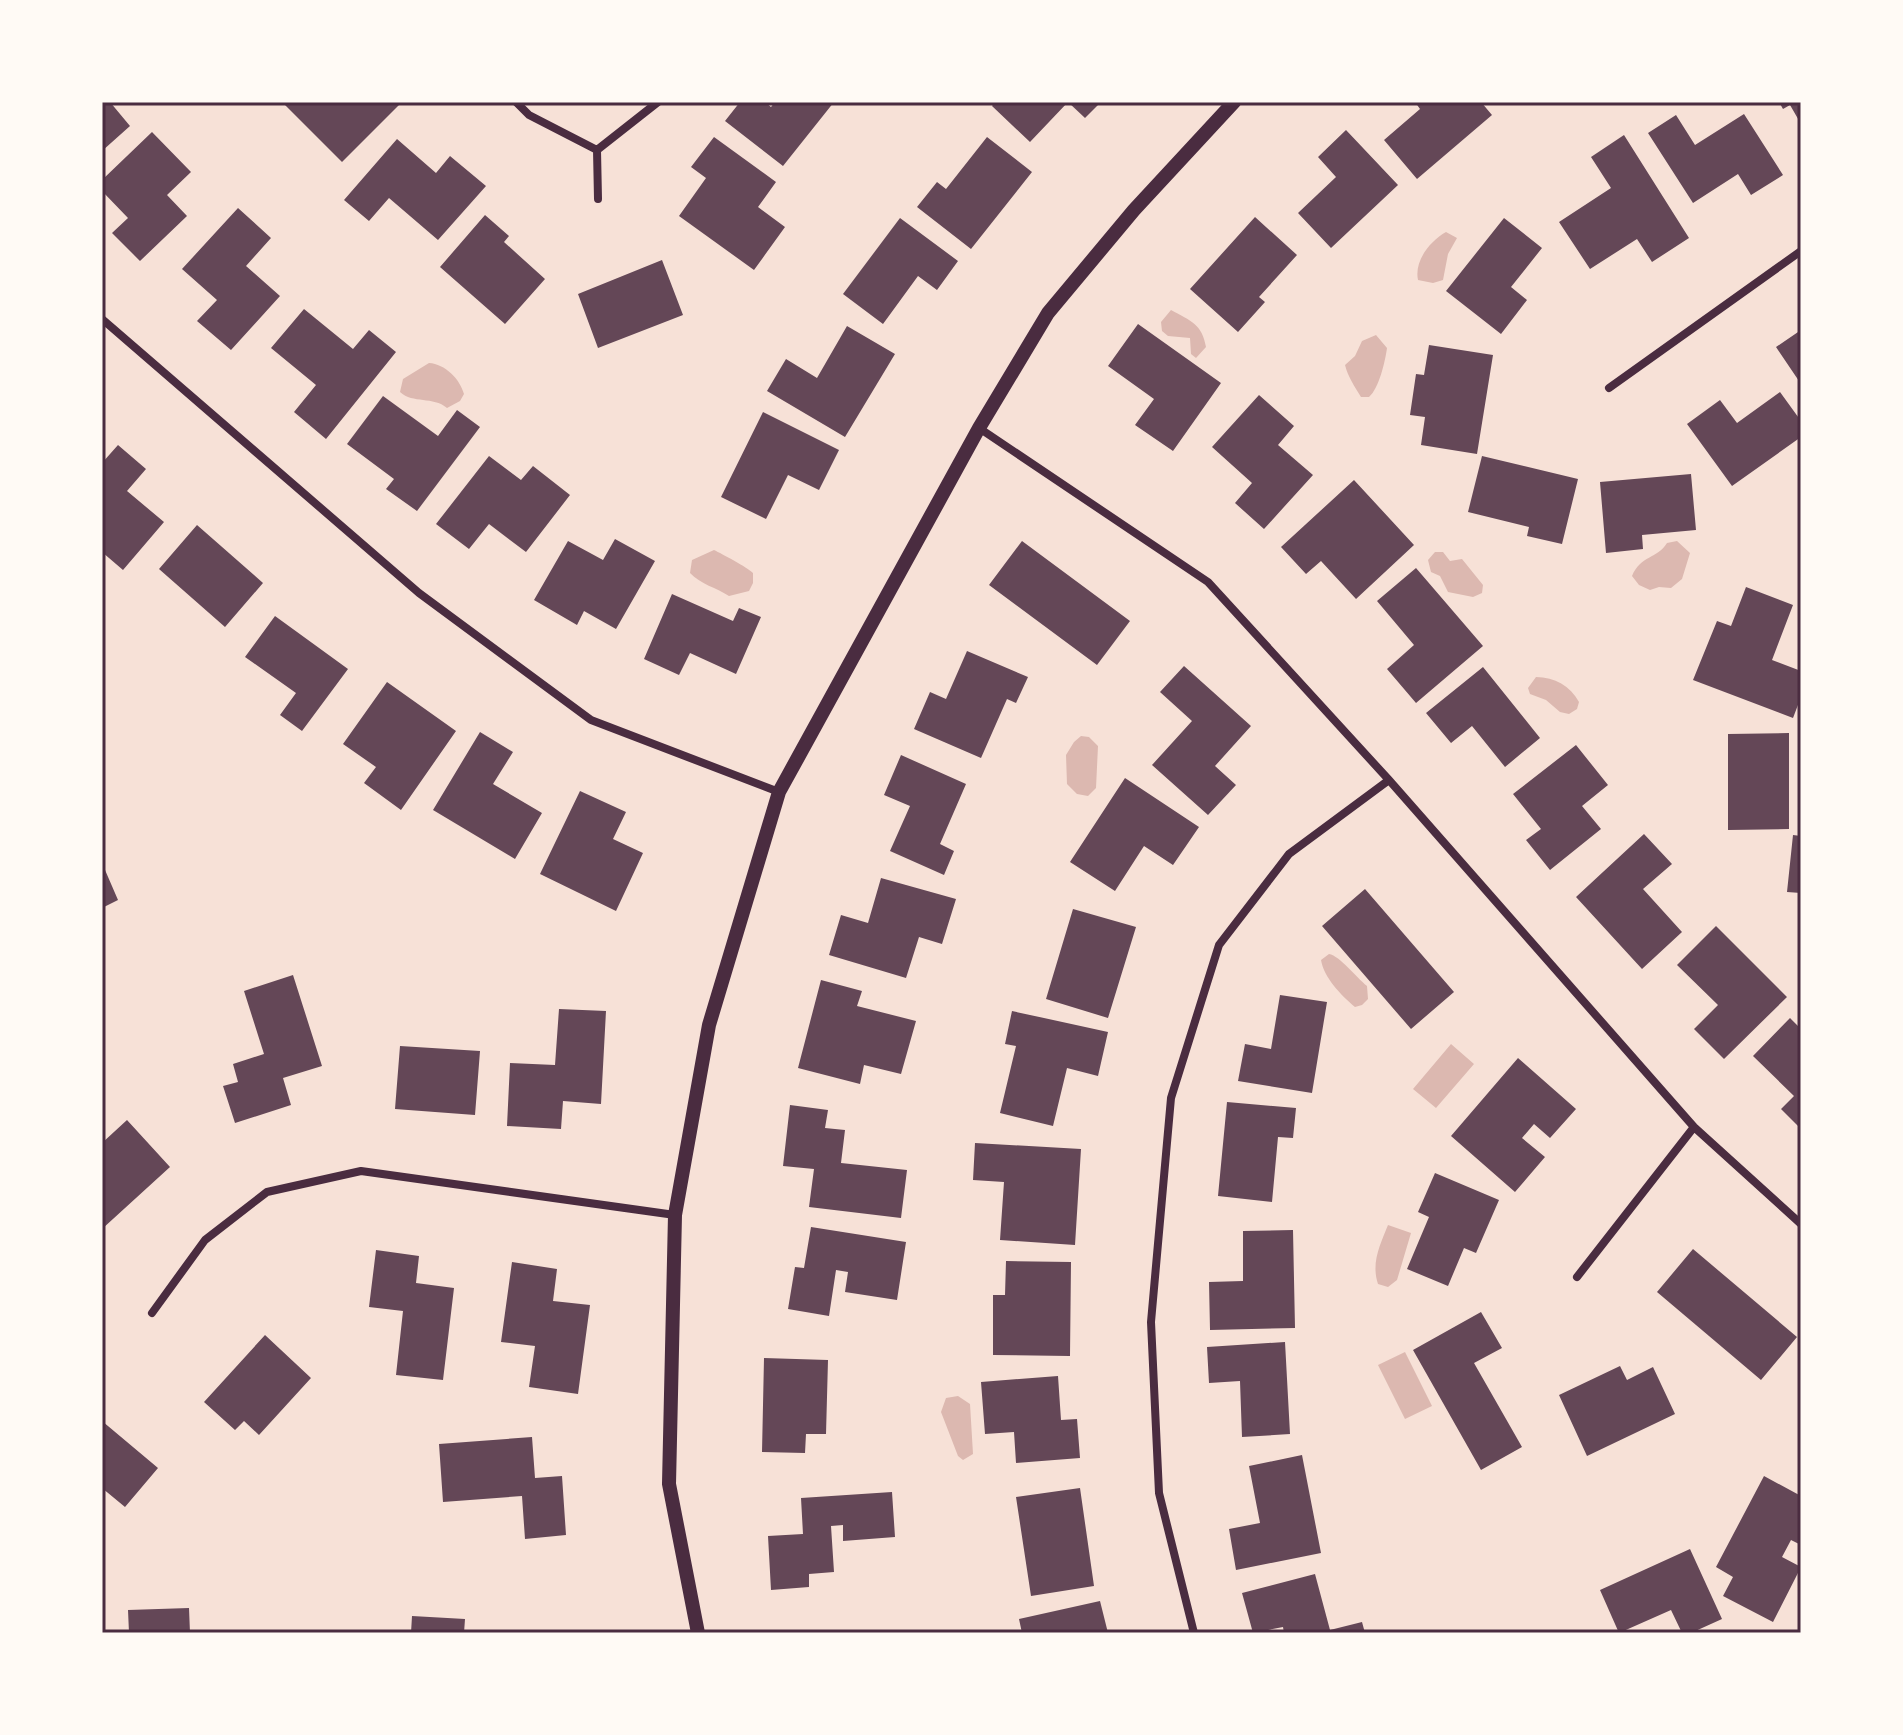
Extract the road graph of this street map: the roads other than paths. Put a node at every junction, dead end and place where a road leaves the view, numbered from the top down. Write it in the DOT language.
graph roads {
  1 [pos="516,102"];
  2 [pos="658,102"];
  3 [pos="1234,102"];
  4 [pos="597,150"];
  5 [pos="598,199"];
  6 [pos="1801,251"];
  7 [pos="102,319"];
  8 [pos="1609,388"];
  9 [pos="979,428"];
  10 [pos="1389,780"];
  11 [pos="779,792"];
  12 [pos="1694,1127"];
  13 [pos="675,1215"];
  14 [pos="1801,1224"];
  15 [pos="1577,1277"];
  16 [pos="152,1313"];
  17 [pos="698,1633"];
  18 [pos="1194,1633"];
  1 -- 4 [label="street"];
  2 -- 4 [label="street"];
  3 -- 9 [label="street"];
  4 -- 5 [label="street"];
  6 -- 8 [label="street"];
  7 -- 11 [label="street"];
  9 -- 10 [label="street"];
  9 -- 11 [label="street"];
  10 -- 12 [label="street"];
  10 -- 18 [label="street"];
  11 -- 13 [label="street"];
  12 -- 14 [label="street"];
  12 -- 15 [label="street"];
  13 -- 16 [label="street"];
  13 -- 17 [label="street"];
}
